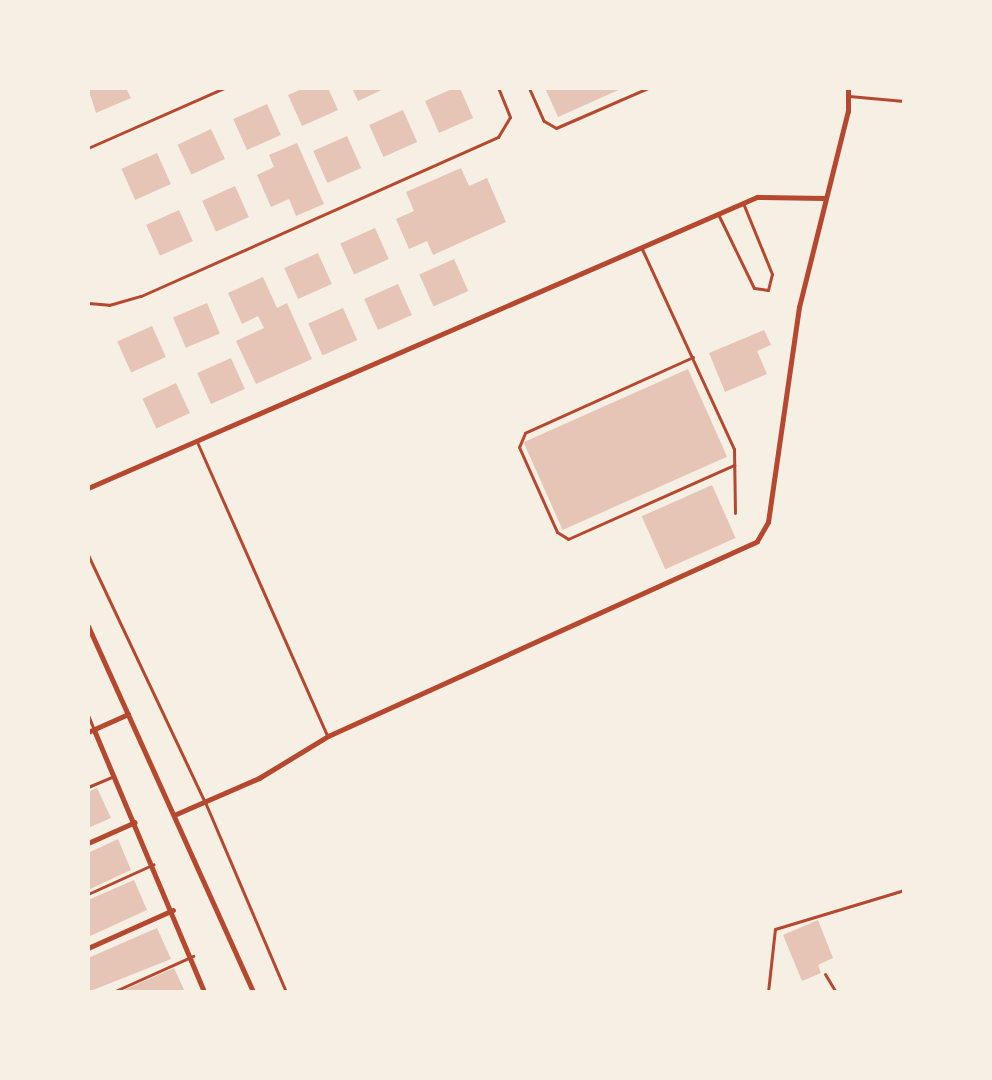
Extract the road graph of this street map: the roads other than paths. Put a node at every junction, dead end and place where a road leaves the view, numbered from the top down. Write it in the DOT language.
graph roads {
  1 [pos="224,88"];
  2 [pos="498,88"];
  3 [pos="529,88"];
  4 [pos="648,88"];
  5 [pos="848,88"];
  6 [pos="849,96"];
  7 [pos="904,101"];
  8 [pos="88,148"];
  9 [pos="88,191"];
  10 [pos="824,198"];
  11 [pos="743,203"];
  12 [pos="718,214"];
  13 [pos="642,248"];
  14 [pos="88,284"];
  15 [pos="88,303"];
  16 [pos="693,357"];
  17 [pos="197,442"];
  18 [pos="734,465"];
  19 [pos="88,488"];
  20 [pos="735,513"];
  21 [pos="88,555"];
  22 [pos="88,626"];
  23 [pos="128,714"];
  24 [pos="88,715"];
  25 [pos="91,731"];
  26 [pos="328,736"];
  27 [pos="115,775"];
  28 [pos="88,787"];
  29 [pos="205,802"];
  30 [pos="174,815"];
  31 [pos="135,822"];
  32 [pos="88,843"];
  33 [pos="154,864"];
  34 [pos="904,890"];
  35 [pos="88,894"];
  36 [pos="173,910"];
  37 [pos="88,948"];
  38 [pos="193,956"];
  39 [pos="825,974"];
  40 [pos="248,982"];
  41 [pos="113,992"];
  42 [pos="204,992"];
  43 [pos="245,992"];
  44 [pos="253,992"];
  45 [pos="286,992"];
  46 [pos="768,992"];
  47 [pos="836,992"];
  1 -- 8 [label="lane"];
  2 -- 15 [label="lane"];
  3 -- 4 [label="lane"];
  5 -- 6 [label="street"];
  6 -- 7 [label="lane"];
  6 -- 10 [label="street"];
  9 -- 14 [label="lane"];
  10 -- 11 [label="street"];
  10 -- 26 [label="street"];
  11 -- 12 [label="street"];
  11 -- 12 [label="lane"];
  12 -- 13 [label="street"];
  13 -- 16 [label="lane"];
  13 -- 17 [label="street"];
  16 -- 18 [label="lane"];
  16 -- 18 [label="lane"];
  17 -- 19 [label="street"];
  17 -- 26 [label="lane"];
  18 -- 20 [label="lane"];
  21 -- 29 [label="lane"];
  22 -- 23 [label="street"];
  23 -- 25 [label="street"];
  23 -- 30 [label="street"];
  24 -- 25 [label="lane"];
  25 -- 27 [label="street"];
  26 -- 29 [label="street"];
  27 -- 28 [label="lane"];
  27 -- 31 [label="street"];
  29 -- 30 [label="street"];
  29 -- 45 [label="lane"];
  30 -- 40 [label="street"];
  31 -- 32 [label="street"];
  31 -- 33 [label="street"];
  33 -- 35 [label="lane"];
  33 -- 36 [label="street"];
  34 -- 46 [label="lane"];
  36 -- 37 [label="street"];
  36 -- 38 [label="street"];
  38 -- 41 [label="lane"];
  38 -- 42 [label="street"];
  39 -- 47 [label="lane"];
  40 -- 43 [label="street"];
  40 -- 44 [label="street"];
}
